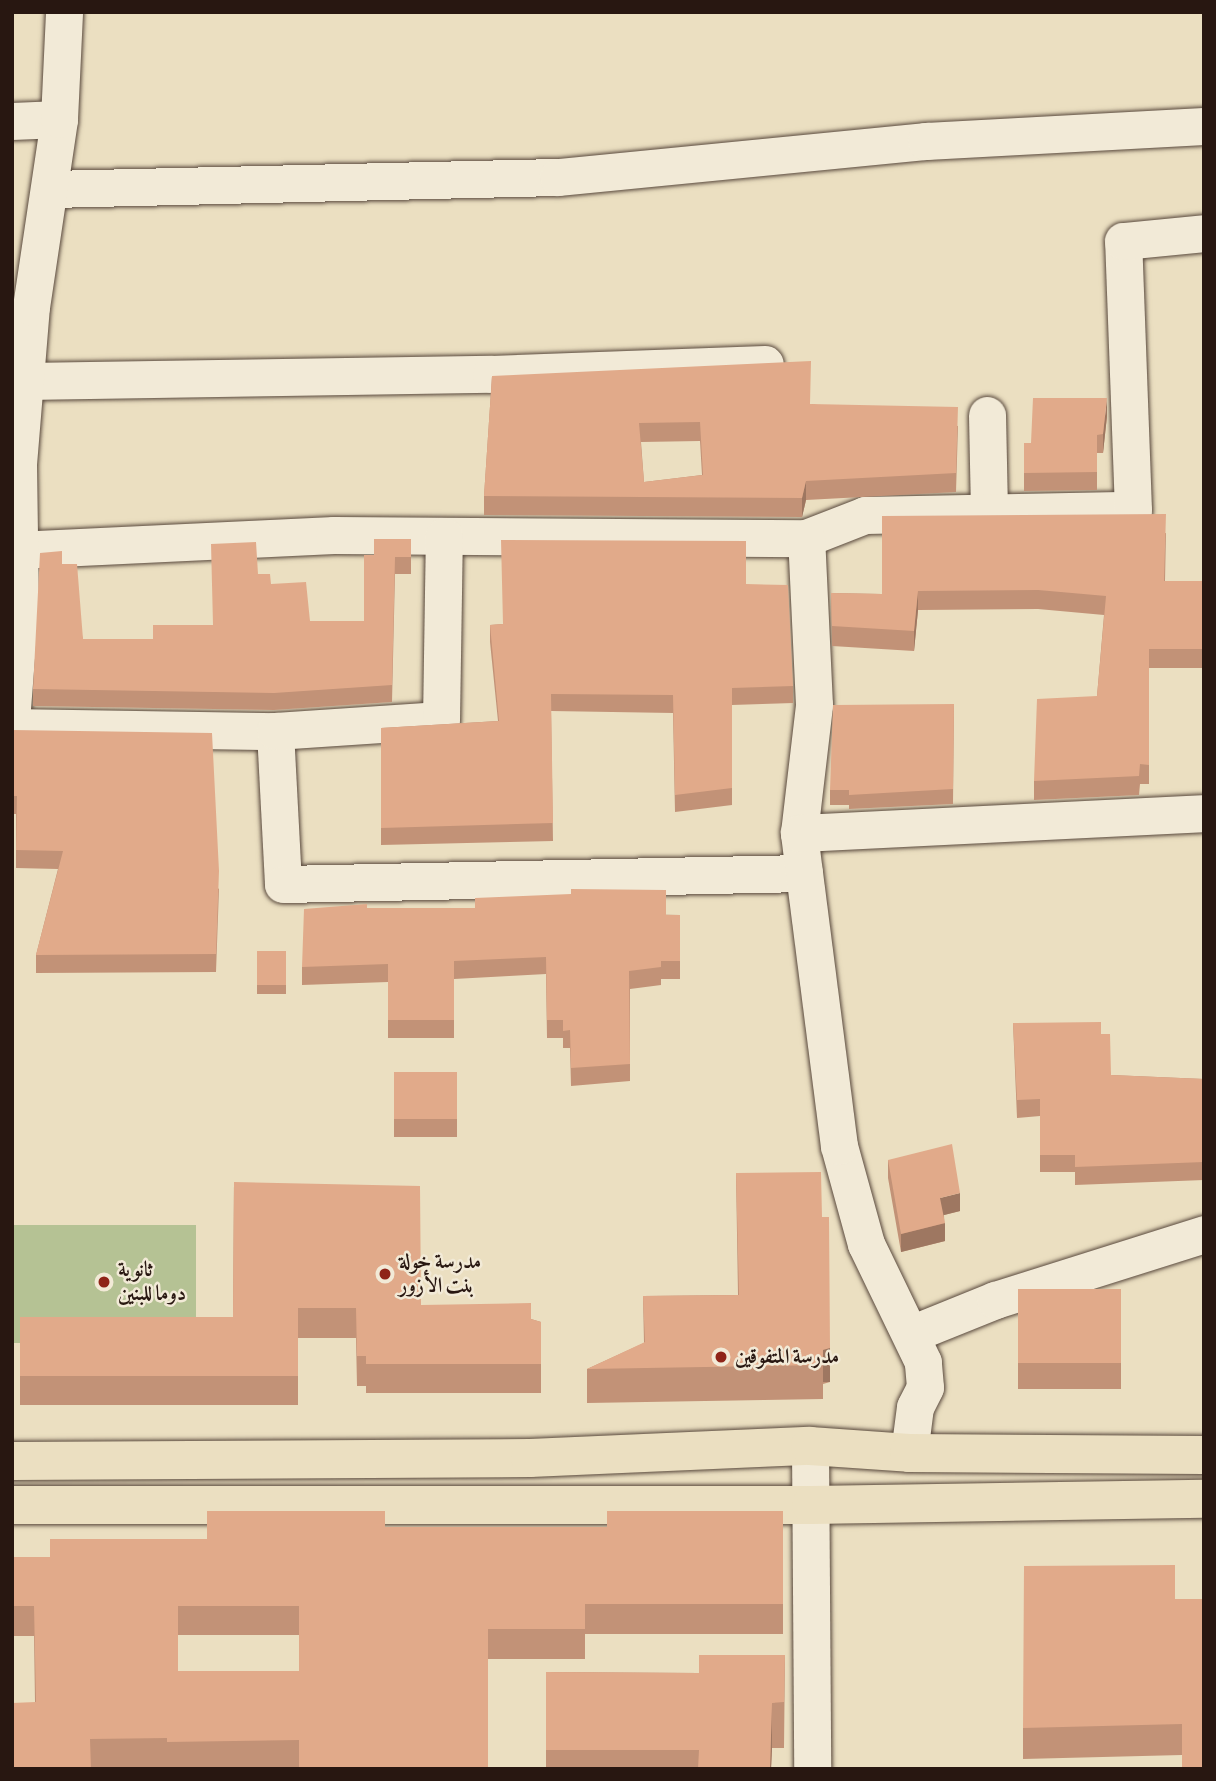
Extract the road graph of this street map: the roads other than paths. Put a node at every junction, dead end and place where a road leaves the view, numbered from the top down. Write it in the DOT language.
graph roads {
  1 [pos="64,12"];
  2 [pos="59,119"];
  3 [pos="12,121"];
  4 [pos="1204,126"];
  5 [pos="51,189"];
  6 [pos="1204,233"];
  7 [pos="22,307"];
  8 [pos="778,363"];
  9 [pos="25,380"];
  10 [pos="987,415"];
  11 [pos="15,464"];
  12 [pos="989,512"];
  13 [pos="444,536"];
  14 [pos="806,538"];
  15 [pos="16,550"];
  16 [pos="16,607"];
  17 [pos="12,708"];
  18 [pos="12,727"];
  19 [pos="275,731"];
  20 [pos="1204,813"];
  21 [pos="799,833"];
  22 [pos="804,873"];
  23 [pos="1204,1234"];
  24 [pos="911,1334"];
  25 [pos="810,1446"];
  26 [pos="909,1454"];
  27 [pos="1204,1455"];
  28 [pos="12,1461"];
  29 [pos="1204,1499"];
  30 [pos="12,1505"];
  31 [pos="811,1505"];
  32 [pos="812,1769"];
  1 -- 2 [label="street"];
  2 -- 3 [label="street"];
  2 -- 5 [label="street"];
  4 -- 5 [label="street"];
  5 -- 7 [label="street"];
  6 -- 12 [label="street"];
  7 -- 9 [label="street"];
  8 -- 9 [label="street"];
  9 -- 11 [label="street"];
  10 -- 12 [label="street"];
  11 -- 15 [label="street"];
  12 -- 14 [label="street"];
  13 -- 14 [label="street"];
  13 -- 15 [label="street"];
  13 -- 19 [label="street"];
  14 -- 21 [label="street"];
  15 -- 16 [label="street"];
  16 -- 17 [label="street"];
  18 -- 19 [label="street"];
  19 -- 22 [label="street"];
  20 -- 21 [label="street"];
  21 -- 22 [label="street"];
  22 -- 24 [label="street"];
  23 -- 24 [label="street"];
  24 -- 26 [label="street"];
  25 -- 26 [label="main road"];
  25 -- 28 [label="main road"];
  25 -- 31 [label="street"];
  26 -- 27 [label="main road"];
  29 -- 31 [label="main road"];
  30 -- 31 [label="main road"];
  31 -- 32 [label="street"];
}
